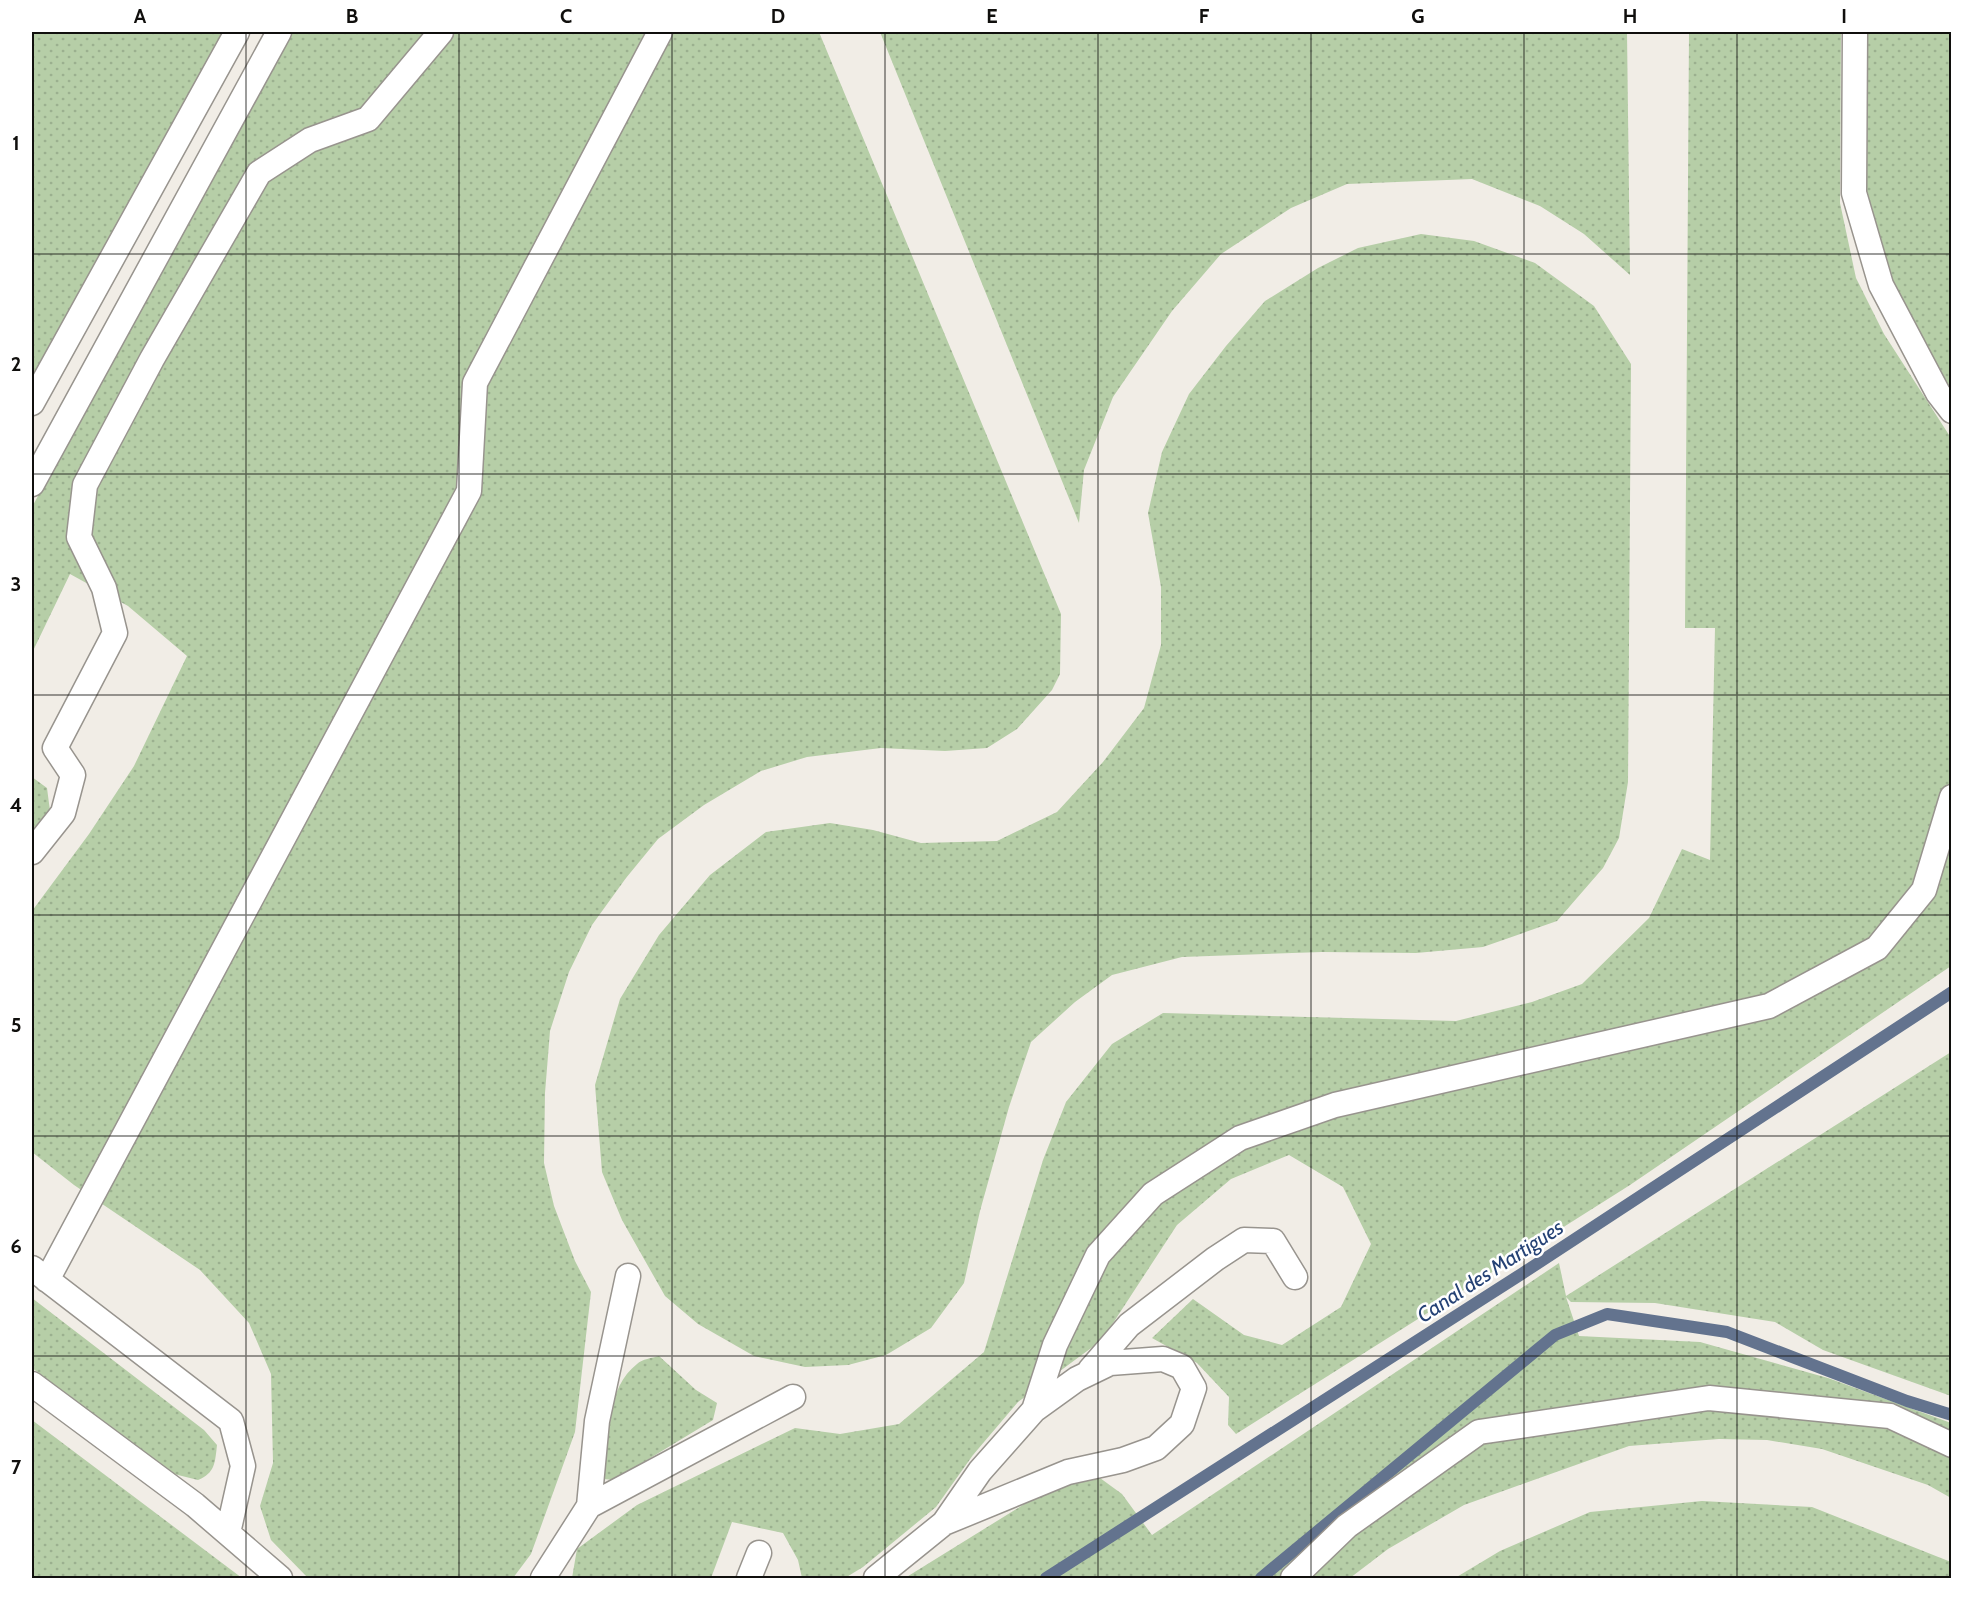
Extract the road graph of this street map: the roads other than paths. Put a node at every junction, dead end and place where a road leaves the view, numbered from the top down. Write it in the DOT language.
graph roads {
  1 [pos="237,32"];
  2 [pos="279,32"];
  3 [pos="441,32"];
  4 [pos="660,32"];
  5 [pos="1855,32"];
  6 [pos="32,403"];
  7 [pos="1952,411"];
  8 [pos="32,483"];
  9 [pos="1952,798"];
  10 [pos="32,852"];
  11 [pos="39,1274"];
  12 [pos="628,1276"];
  13 [pos="1295,1277"];
  14 [pos="1086,1375"];
  15 [pos="32,1384"];
  16 [pos="793,1397"];
  17 [pos="1034,1410"];
  18 [pos="1952,1445"];
  19 [pos="589,1506"];
  20 [pos="944,1523"];
  21 [pos="228,1533"];
  22 [pos="759,1553"];
  23 [pos="280,1578"];
  24 [pos="543,1578"];
  25 [pos="748,1578"];
  26 [pos="876,1578"];
  27 [pos="1293,1578"];
  1 -- 6 [label="lane"];
  2 -- 8 [label="lane"];
  3 -- 10 [label="lane"];
  4 -- 11 [label="lane"];
  5 -- 7 [label="lane"];
  9 -- 17 [label="lane"];
  11 -- 21 [label="lane"];
  12 -- 19 [label="lane"];
  13 -- 14 [label="lane"];
  14 -- 17 [label="lane"];
  14 -- 20 [label="lane"];
  15 -- 21 [label="lane"];
  16 -- 19 [label="lane"];
  17 -- 20 [label="lane"];
  18 -- 27 [label="lane"];
  19 -- 24 [label="lane"];
  20 -- 26 [label="lane"];
  21 -- 23 [label="lane"];
  22 -- 25 [label="lane"];
}
